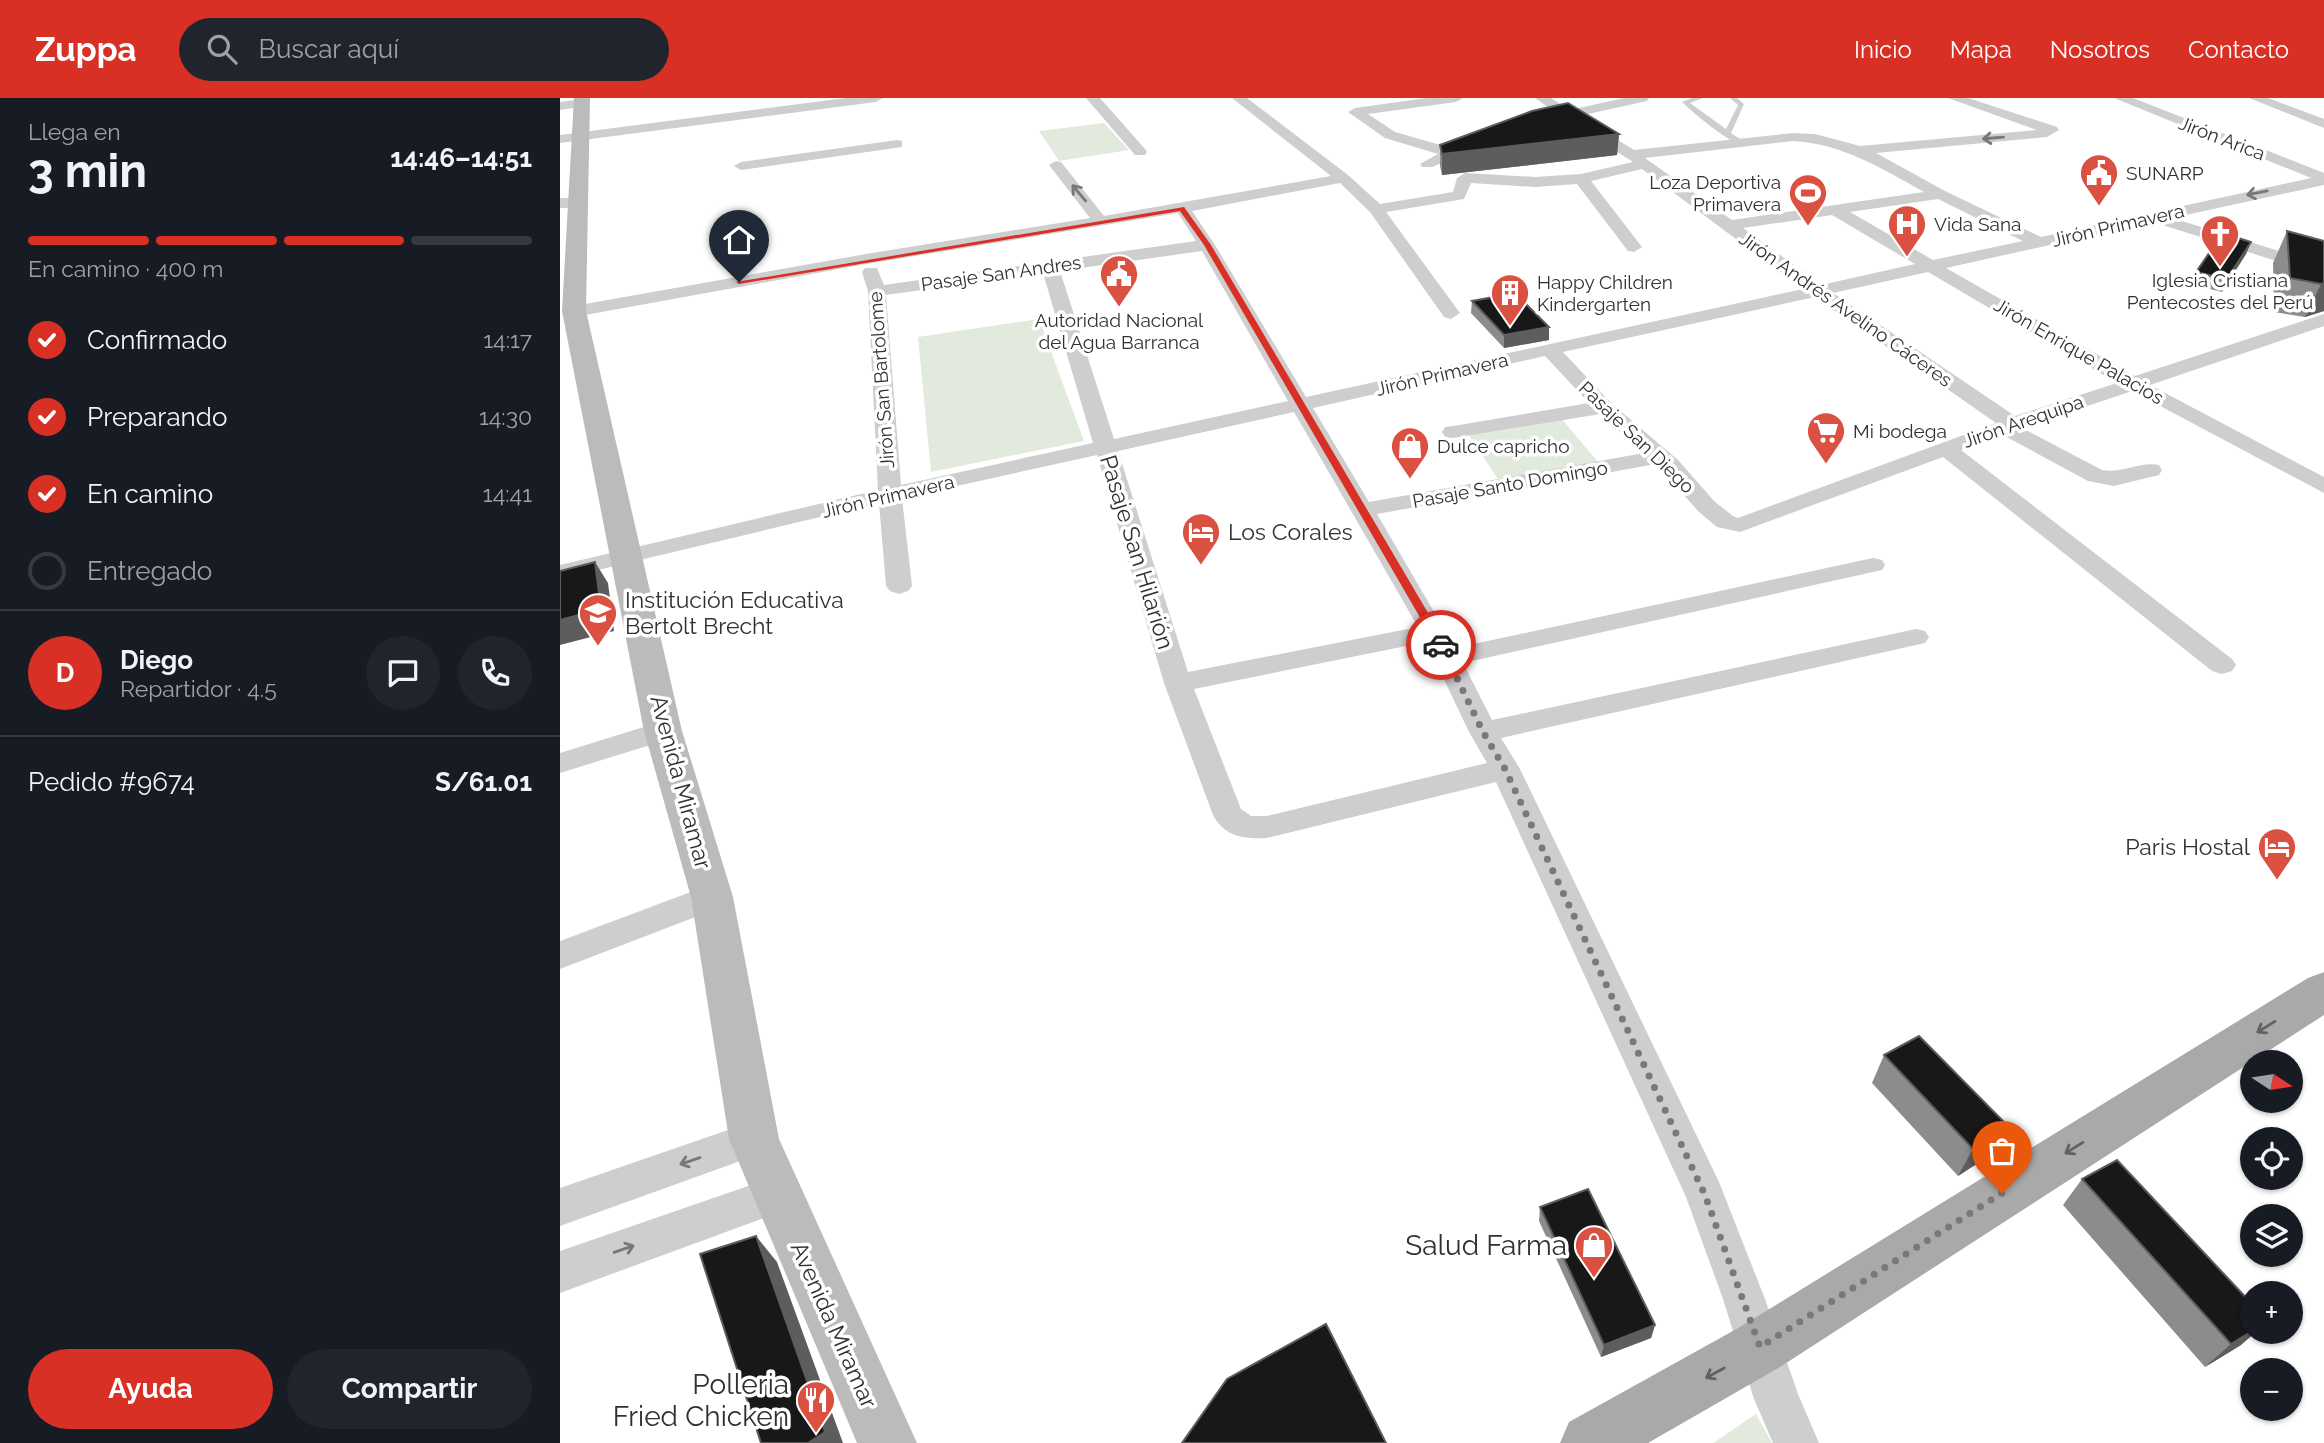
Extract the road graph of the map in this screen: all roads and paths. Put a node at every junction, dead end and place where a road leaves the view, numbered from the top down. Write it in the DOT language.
graph roads {
  1 [pos="876,98"];
  2 [pos="1093,98"];
  3 [pos="1239,98"];
  4 [pos="1456,98"];
  5 [pos="1542,98"];
  6 [pos="1642,98"];
  7 [pos="1700,98"];
  8 [pos="1733,98"];
  9 [pos="1955,98"];
  10 [pos="2121,98"];
  11 [pos="2256,98"];
  12 [pos="775,104"];
  13 [pos="1566,114"];
  14 [pos="573,116"];
  15 [pos="1540,121"];
  16 [pos="2324,124"];
  17 [pos="1727,134"];
  18 [pos="1486,138"];
  19 [pos="1740,143"];
  20 [pos="897,144"];
  21 [pos="1860,150"];
  22 [pos="1140,152"];
  23 [pos="1451,153"];
  24 [pos="1638,160"];
  25 [pos="1427,164"];
  26 [pos="1056,165"];
  27 [pos="741,166"];
  28 [pos="1343,178"];
  29 [pos="2324,179"];
  30 [pos="1580,180"];
  31 [pos="1940,194"];
  32 [pos="569,203"];
  33 [pos="1182,208"];
  34 [pos="1376,209"];
  35 [pos="1836,211"];
  36 [pos="2152,217"];
  37 [pos="1101,222"];
  38 [pos="1727,226"];
  39 [pos="2040,243"];
  40 [pos="1207,245"];
  41 [pos="1634,247"];
  42 [pos="866,259"];
  43 [pos="1050,265"];
  44 [pos="1931,267"];
  45 [pos="2324,271"];
  46 [pos="877,291"];
  47 [pos="1818,292"];
  48 [pos="574,311"];
  49 [pos="1451,313"];
  50 [pos="2324,320"];
  51 [pos="1550,350"];
  52 [pos="2133,383"];
  53 [pos="1301,405"];
  54 [pos="1604,407"];
  55 [pos="2008,425"];
  56 [pos="1453,432"];
  57 [pos="1105,448"];
  58 [pos="1946,449"];
  59 [pos="1659,457"];
  60 [pos="2151,470"];
  61 [pos="2324,486"];
  62 [pos="890,494"];
  63 [pos="1361,510"];
  64 [pos="1725,522"];
  65 [pos="628,556"];
  66 [pos="1873,565"];
  67 [pos="560,572"];
  68 [pos="899,586"];
  69 [pos="1434,632"];
  70 [pos="1916,637"];
  71 [pos="1448,659"];
  72 [pos="2222,665"];
  73 [pos="1178,683"];
  74 [pos="663,731"];
  75 [pos="1483,732"];
  76 [pos="560,762"];
  77 [pos="1505,769"];
  78 [pos="712,897"];
  79 [pos="560,955"];
  80 [pos="2324,991"];
  81 [pos="754,1139"];
  82 [pos="777,1195"];
  83 [pos="560,1207"];
  84 [pos="560,1272"];
  85 [pos="1760,1347"];
  86 [pos="887,1443"];
  87 [pos="1590,1443"];
  88 [pos="1796,1443"];
  1 -- 12 [label="street"];
  2 -- 22 [label="street"];
  3 -- 28 [label="street"];
  4 -- 23 [label="street"];
  5 -- 13 [label="street, Jirón Andrés Avelino Cáceres"];
  6 -- 13 [label="street"];
  7 -- 17 [label="lane"];
  8 -- 17 [label="lane"];
  9 -- 21 [label="street, one-way"];
  10 -- 29 [label="street, Jirón Arica"];
  11 -- 16 [label="street"];
  12 -- 14 [label="street"];
  13 -- 15 [label="street"];
  13 -- 24 [label="street, Jirón Andrés Avelino Cáceres"];
  14 -- 32 [label="street, Avenida Miramar"];
  17 -- 19 [label="lane"];
  18 -- 23 [label="street"];
  19 -- 21 [label="street"];
  19 -- 24 [label="street"];
  20 -- 27 [label="street"];
  21 -- 31 [label="street"];
  23 -- 25 [label="street"];
  24 -- 30 [label="street"];
  24 -- 38 [label="street, Jirón Andrés Avelino Cáceres"];
  37 -- 26 [label="street, one-way"];
  28 -- 33 [label="street"];
  28 -- 34 [label="street"];
  29 -- 36 [label="street, Jirón Primavera, one-way"];
  30 -- 34 [label="street"];
  30 -- 41 [label="street"];
  31 -- 35 [label="street"];
  31 -- 39 [label="street"];
  32 -- 48 [label="street, Avenida Miramar"];
  33 -- 37 [label="street"];
  33 -- 40 [label="street"];
  34 -- 49 [label="street"];
  35 -- 38 [label="street"];
  35 -- 44 [label="street, Jirón Enrique Palacios"];
  36 -- 39 [label="street, Jirón Primavera"];
  36 -- 45 [label="street"];
  37 -- 42 [label="street"];
  38 -- 47 [label="street, Jirón Andrés Avelino Cáceres"];
  39 -- 44 [label="street, Jirón Primavera"];
  40 -- 43 [label="street, Pasaje San Andres"];
  40 -- 53 [label="street"];
  42 -- 46 [label="street, Jirón San Bartolome"];
  42 -- 48 [label="street"];
  43 -- 46 [label="street, Pasaje San Andres"];
  43 -- 57 [label="street, Pasaje San Hilarión"];
  44 -- 47 [label="street, Jirón Primavera"];
  44 -- 52 [label="street, Jirón Enrique Palacios"];
  46 -- 62 [label="street, Jirón San Bartolome"];
  47 -- 51 [label="street, Jirón Primavera"];
  47 -- 55 [label="street, Jirón Andrés Avelino Cáceres"];
  48 -- 65 [label="street, Avenida Miramar"];
  50 -- 52 [label="street, Jirón Arequipa"];
  51 -- 53 [label="street, Jirón Primavera"];
  51 -- 54 [label="street, Pasaje San Diego"];
  52 -- 55 [label="street, Jirón Arequipa"];
  52 -- 61 [label="street, Jirón Enrique Palacios"];
  53 -- 57 [label="street, Jirón Primavera"];
  53 -- 63 [label="street"];
  54 -- 56 [label="street"];
  54 -- 59 [label="street, Pasaje San Diego"];
  55 -- 58 [label="street, Jirón Arequipa"];
  55 -- 60 [label="street, Jirón Andrés Avelino Cáceres"];
  57 -- 62 [label="street, Jirón Primavera"];
  57 -- 73 [label="street, Pasaje San Hilarión"];
  58 -- 64 [label="street, Jirón Arequipa"];
  58 -- 72 [label="street"];
  59 -- 63 [label="street, Pasaje Santo Domingo"];
  59 -- 64 [label="street, Pasaje San Diego"];
  62 -- 65 [label="street, Jirón Primavera"];
  62 -- 68 [label="street, Jirón San Bartolome"];
  63 -- 69 [label="street"];
  65 -- 67 [label="street, Jirón Primavera"];
  65 -- 74 [label="street, Avenida Miramar"];
  66 -- 71 [label="street"];
  69 -- 71 [label="street"];
  69 -- 73 [label="street"];
  70 -- 75 [label="street"];
  71 -- 75 [label="street"];
  73 -- 77 [label="street, Pasaje San Hilarión"];
  74 -- 76 [label="street"];
  74 -- 78 [label="street, Avenida Miramar"];
  75 -- 77 [label="street"];
  77 -- 85 [label="street"];
  78 -- 79 [label="street"];
  78 -- 81 [label="street, Avenida Miramar"];
  80 -- 85 [label="main road, one-way"];
  81 -- 82 [label="street, Avenida Miramar"];
  81 -- 83 [label="street, one-way"];
  84 -- 82 [label="street, one-way"];
  82 -- 86 [label="street, Avenida Miramar"];
  85 -- 87 [label="main road, one-way"];
  85 -- 88 [label="street"];
}
